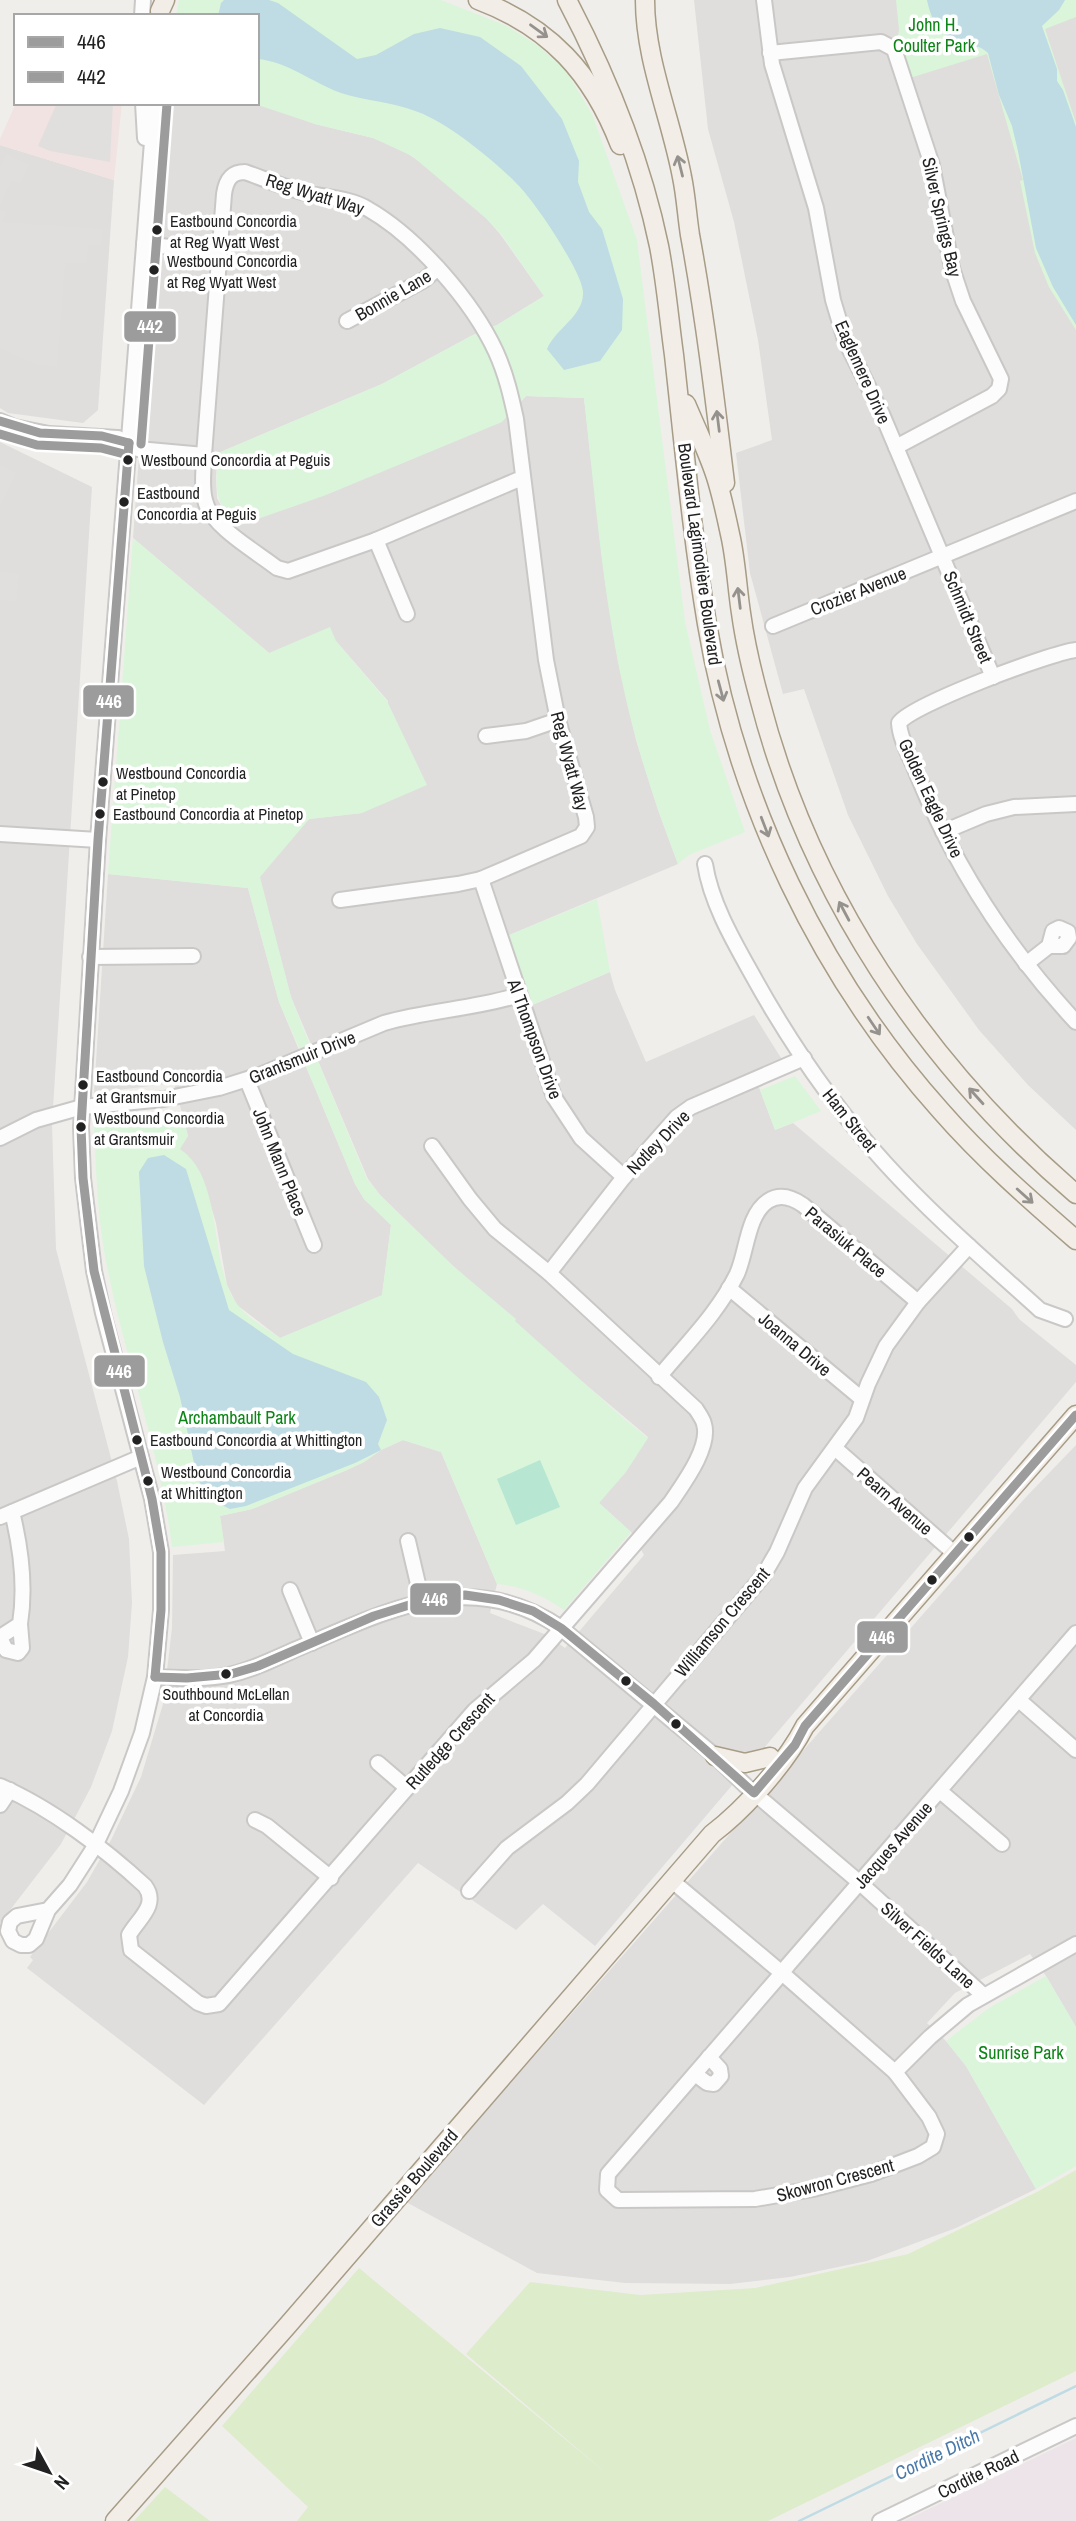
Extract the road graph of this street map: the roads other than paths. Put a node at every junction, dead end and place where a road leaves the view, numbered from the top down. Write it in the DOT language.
graph roads {
  1 [pos="143,0"];
  2 [pos="478,0"];
  3 [pos="567,0"];
  4 [pos="645,0"];
  5 [pos="764,0"];
  6 [pos="158,9"];
  7 [pos="770,54"];
  8 [pos="143,105"];
  9 [pos="155,105"];
  10 [pos="148,171"];
  11 [pos="144,244"];
  12 [pos="659,245"];
  13 [pos="220,253"];
  14 [pos="438,268"];
  15 [pos="347,321"];
  16 [pos="677,381"];
  17 [pos="0,421"];
  18 [pos="129,443"];
  19 [pos="896,447"];
  20 [pos="204,455"];
  21 [pos="522,478"];
  22 [pos="1076,501"];
  23 [pos="731,537"];
  24 [pos="376,540"];
  25 [pos="943,556"];
  26 [pos="407,614"];
  27 [pos="773,626"];
  28 [pos="1076,650"];
  29 [pos="993,677"];
  30 [pos="558,720"];
  31 [pos="486,736"];
  32 [pos="1076,804"];
  33 [pos="943,832"];
  34 [pos="0,834"];
  35 [pos="98,840"];
  36 [pos="705,864"];
  37 [pos="481,879"];
  38 [pos="340,900"];
  39 [pos="1049,946"];
  40 [pos="193,956"];
  41 [pos="90,957"];
  42 [pos="1026,964"];
  43 [pos="519,995"];
  44 [pos="1076,1022"];
  45 [pos="804,1058"];
  46 [pos="247,1080"];
  47 [pos="82,1107"];
  48 [pos="0,1138"];
  49 [pos="432,1146"];
  50 [pos="624,1177"];
  51 [pos="1076,1194"];
  52 [pos="1076,1240"];
  53 [pos="314,1245"];
  54 [pos="969,1246"];
  55 [pos="548,1273"];
  56 [pos="729,1288"];
  57 [pos="918,1303"];
  58 [pos="1065,1319"];
  59 [pos="659,1377"];
  60 [pos="862,1399"];
  61 [pos="1076,1415"];
  62 [pos="836,1449"];
  63 [pos="141,1457"];
  64 [pos="6,1514"];
  65 [pos="408,1541"];
  66 [pos="954,1553"];
  67 [pos="290,1590"];
  68 [pos="422,1601"];
  69 [pos="20,1624"];
  70 [pos="561,1628"];
  71 [pos="1076,1633"];
  72 [pos="0,1637"];
  73 [pos="312,1643"];
  74 [pos="155,1677"];
  75 [pos="1018,1700"];
  76 [pos="654,1704"];
  77 [pos="805,1726"];
  78 [pos="1076,1750"];
  79 [pos="715,1756"];
  80 [pos="771,1757"];
  81 [pos="378,1763"];
  82 [pos="5,1788"];
  83 [pos="407,1788"];
  84 [pos="750,1790"];
  85 [pos="940,1791"];
  86 [pos="0,1805"];
  87 [pos="255,1820"];
  88 [pos="1002,1844"];
  89 [pos="95,1846"];
  90 [pos="331,1878"];
  91 [pos="671,1880"];
  92 [pos="859,1882"];
  93 [pos="469,1891"];
  94 [pos="48,1910"];
  95 [pos="1076,1944"];
  96 [pos="782,1973"];
  97 [pos="983,1995"];
  98 [pos="709,2057"];
  99 [pos="895,2072"];
  100 [pos="695,2074"];
  101 [pos="607,2190"];
  102 [pos="1076,2426"];
  103 [pos="115,2521"];
  104 [pos="880,2521"];
  1 -- 6 [label="street"];
  2 -- 12 [label="main road, one-way"];
  3 -- 12 [label="main road, Boulevard Lagimodière Boulevard"];
  23 -- 4 [label="main road, one-way"];
  5 -- 7 [label="street, Eaglemere Drive"];
  7 -- 19 [label="street, Eaglemere Drive"];
  7 -- 19 [label="street, Silver Springs Bay"];
  8 -- 10 [label="street"];
  9 -- 10 [label="street"];
  10 -- 11 [label="street"];
  11 -- 13 [label="street"];
  11 -- 18 [label="street"];
  12 -- 16 [label="main road, Boulevard Lagimodière Boulevard"];
  13 -- 14 [label="street, Reg Wyatt Way"];
  13 -- 20 [label="street, Reg Wyatt Way"];
  14 -- 15 [label="street, Bonnie Lane"];
  14 -- 21 [label="street, Reg Wyatt Way"];
  16 -- 23 [label="main road, Boulevard Lagimodière Boulevard"];
  16 -- 52 [label="main road, Boulevard Lagimodière Boulevard, one-way"];
  17 -- 18 [label="street"];
  18 -- 20 [label="street"];
  18 -- 35 [label="street"];
  19 -- 25 [label="street, Eaglemere Drive"];
  20 -- 24 [label="street, Reg Wyatt Way"];
  21 -- 24 [label="street, Reg Wyatt Way"];
  21 -- 30 [label="street, Reg Wyatt Way"];
  22 -- 25 [label="street"];
  51 -- 23 [label="main road, Boulevard Lagimodière Boulevard, one-way"];
  24 -- 26 [label="street"];
  25 -- 27 [label="street, Crozier Avenue"];
  25 -- 29 [label="street, Schmidt Street"];
  28 -- 29 [label="street, Golden Eagle Drive"];
  29 -- 33 [label="street, Golden Eagle Drive"];
  30 -- 31 [label="street"];
  30 -- 37 [label="street, Reg Wyatt Way"];
  32 -- 33 [label="street"];
  33 -- 42 [label="street, Golden Eagle Drive"];
  34 -- 35 [label="street"];
  35 -- 41 [label="street"];
  36 -- 45 [label="street, Ham Street"];
  37 -- 38 [label="street, Reg Wyatt Way"];
  37 -- 43 [label="street, Al Thompson Drive"];
  39 -- 42 [label="street"];
  40 -- 41 [label="street"];
  41 -- 47 [label="street"];
  42 -- 44 [label="street, Golden Eagle Drive"];
  43 -- 46 [label="street, Grantsmuir Drive"];
  43 -- 50 [label="street, Al Thompson Drive"];
  45 -- 50 [label="street, Notley Drive"];
  45 -- 54 [label="street, Ham Street"];
  46 -- 47 [label="street, Grantsmuir Drive"];
  46 -- 53 [label="street, John Mann Place"];
  47 -- 48 [label="street, Grantsmuir Drive"];
  47 -- 63 [label="street"];
  49 -- 55 [label="street, Rutledge Crescent"];
  50 -- 55 [label="street, Notley Drive"];
  54 -- 57 [label="street, Williamson Crescent"];
  54 -- 58 [label="street, Ham Street"];
  55 -- 59 [label="street, Rutledge Crescent"];
  56 -- 57 [label="street, Parasiuk Place"];
  56 -- 59 [label="street, Parasiuk Place"];
  56 -- 60 [label="street, Joanna Drive"];
  57 -- 60 [label="street, Williamson Crescent"];
  59 -- 70 [label="street, Rutledge Crescent"];
  60 -- 62 [label="street, Williamson Crescent"];
  61 -- 66 [label="main road, Grassie Boulevard"];
  62 -- 66 [label="street, Pearn Avenue"];
  62 -- 76 [label="street, Williamson Crescent"];
  63 -- 64 [label="street"];
  63 -- 74 [label="street"];
  64 -- 69 [label="street"];
  65 -- 68 [label="street"];
  66 -- 77 [label="main road, Grassie Boulevard"];
  67 -- 73 [label="street"];
  68 -- 70 [label="street, Silver Fields Lane"];
  68 -- 73 [label="street, Silver Fields Lane"];
  69 -- 72 [label="street"];
  69 -- 72 [label="street"];
  70 -- 76 [label="street, Silver Fields Lane"];
  70 -- 83 [label="street, Rutledge Crescent"];
  71 -- 75 [label="street, Jacques Avenue"];
  73 -- 74 [label="street, Silver Fields Lane"];
  74 -- 89 [label="street"];
  75 -- 78 [label="street"];
  75 -- 85 [label="street, Jacques Avenue"];
  76 -- 79 [label="street, Silver Fields Lane"];
  76 -- 93 [label="street, Williamson Crescent"];
  77 -- 80 [label="main road, Grassie Boulevard"];
  77 -- 84 [label="main road, Grassie Boulevard"];
  79 -- 80 [label="main road"];
  79 -- 84 [label="street, Silver Fields Lane"];
  80 -- 84 [label="main road, Grassie Boulevard"];
  81 -- 83 [label="street"];
  82 -- 86 [label="street"];
  82 -- 89 [label="street"];
  83 -- 90 [label="street, Rutledge Crescent"];
  84 -- 91 [label="main road, Grassie Boulevard"];
  84 -- 92 [label="street, Silver Fields Lane"];
  85 -- 88 [label="street"];
  85 -- 92 [label="street, Jacques Avenue"];
  87 -- 90 [label="street"];
  89 -- 90 [label="street, Rutledge Crescent"];
  89 -- 94 [label="street"];
  91 -- 96 [label="street, Skowron Crescent"];
  91 -- 103 [label="main road, Grassie Boulevard"];
  92 -- 96 [label="street, Jacques Avenue"];
  92 -- 97 [label="street, Silver Fields Lane"];
  95 -- 97 [label="street"];
  96 -- 98 [label="street, Jacques Avenue"];
  96 -- 99 [label="street, Skowron Crescent"];
  97 -- 99 [label="street"];
  98 -- 100 [label="street, Jacques Avenue"];
  98 -- 100 [label="street"];
  99 -- 101 [label="street, Skowron Crescent"];
  100 -- 101 [label="street, Jacques Avenue"];
  102 -- 104 [label="street, Cordite Road"];
}
